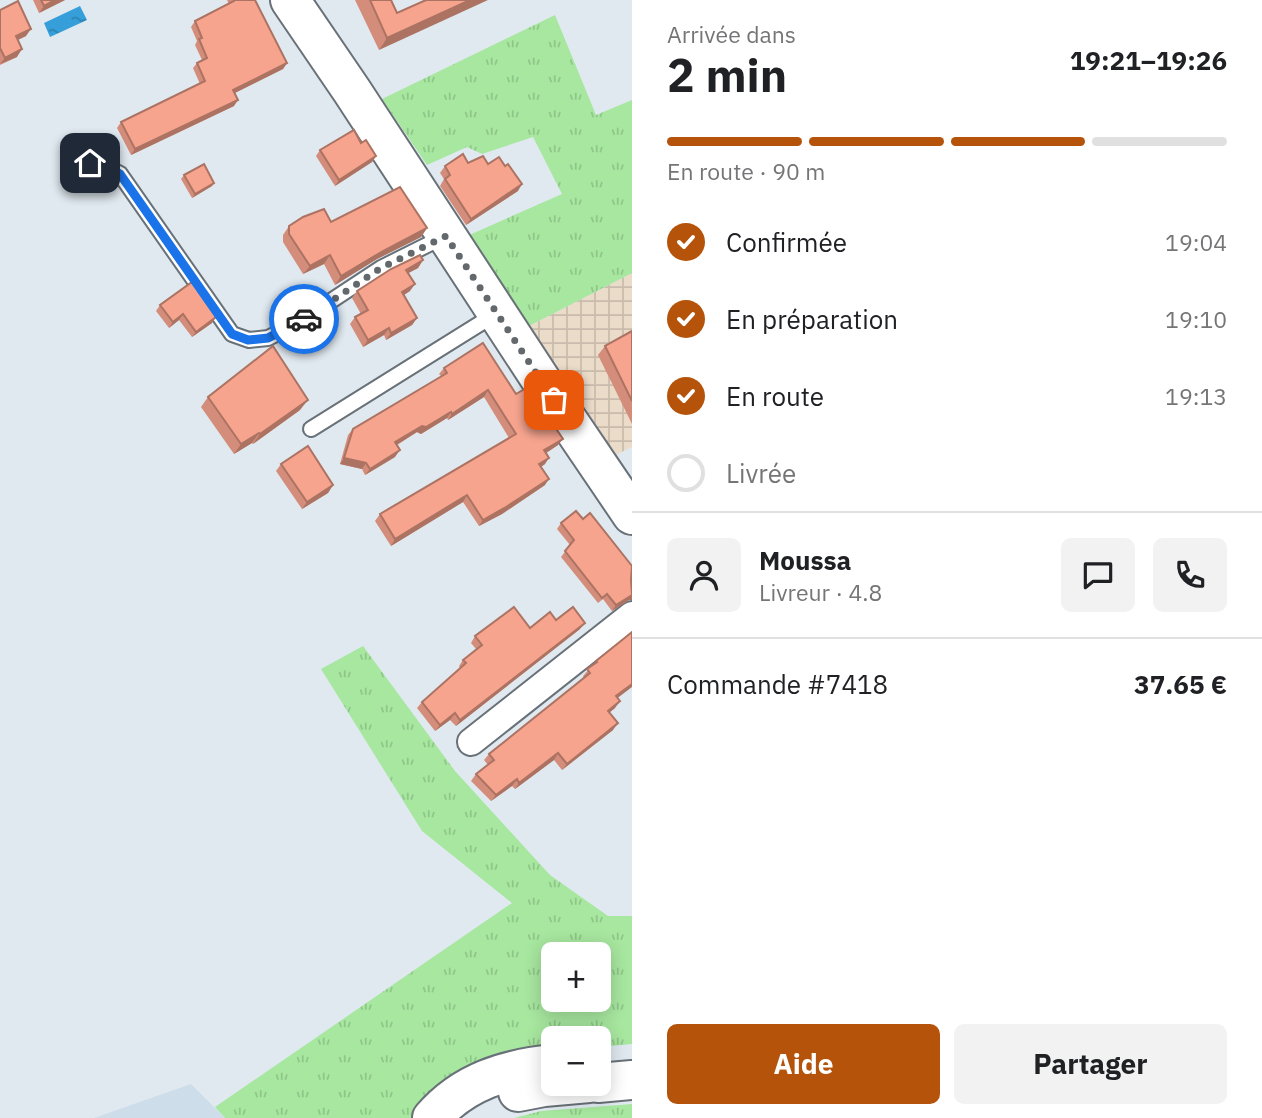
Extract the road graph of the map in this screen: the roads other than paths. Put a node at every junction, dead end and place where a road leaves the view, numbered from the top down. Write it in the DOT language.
graph roads {
  1 [pos="290,0"];
  2 [pos="69,167"];
  3 [pos="446,236"];
  4 [pos="496,313"];
  5 [pos="311,429"];
  6 [pos="632,515"];
  7 [pos="632,615"];
  8 [pos="471,742"];
  9 [pos="632,1058"];
  10 [pos="611,1059"];
  11 [pos="541,1065"];
  12 [pos="632,1080"];
  13 [pos="611,1082"];
  14 [pos="541,1089"];
  15 [pos="432,1118"];
  16 [pos="463,1118"];
  1 -- 3 [label="street"];
  2 -- 3 [label="lane"];
  3 -- 4 [label="street"];
  4 -- 5 [label="lane"];
  4 -- 6 [label="street"];
  7 -- 8 [label="street"];
  9 -- 10 [label="street"];
  11 -- 15 [label="street"];
  12 -- 13 [label="street"];
  14 -- 16 [label="street"];
}
